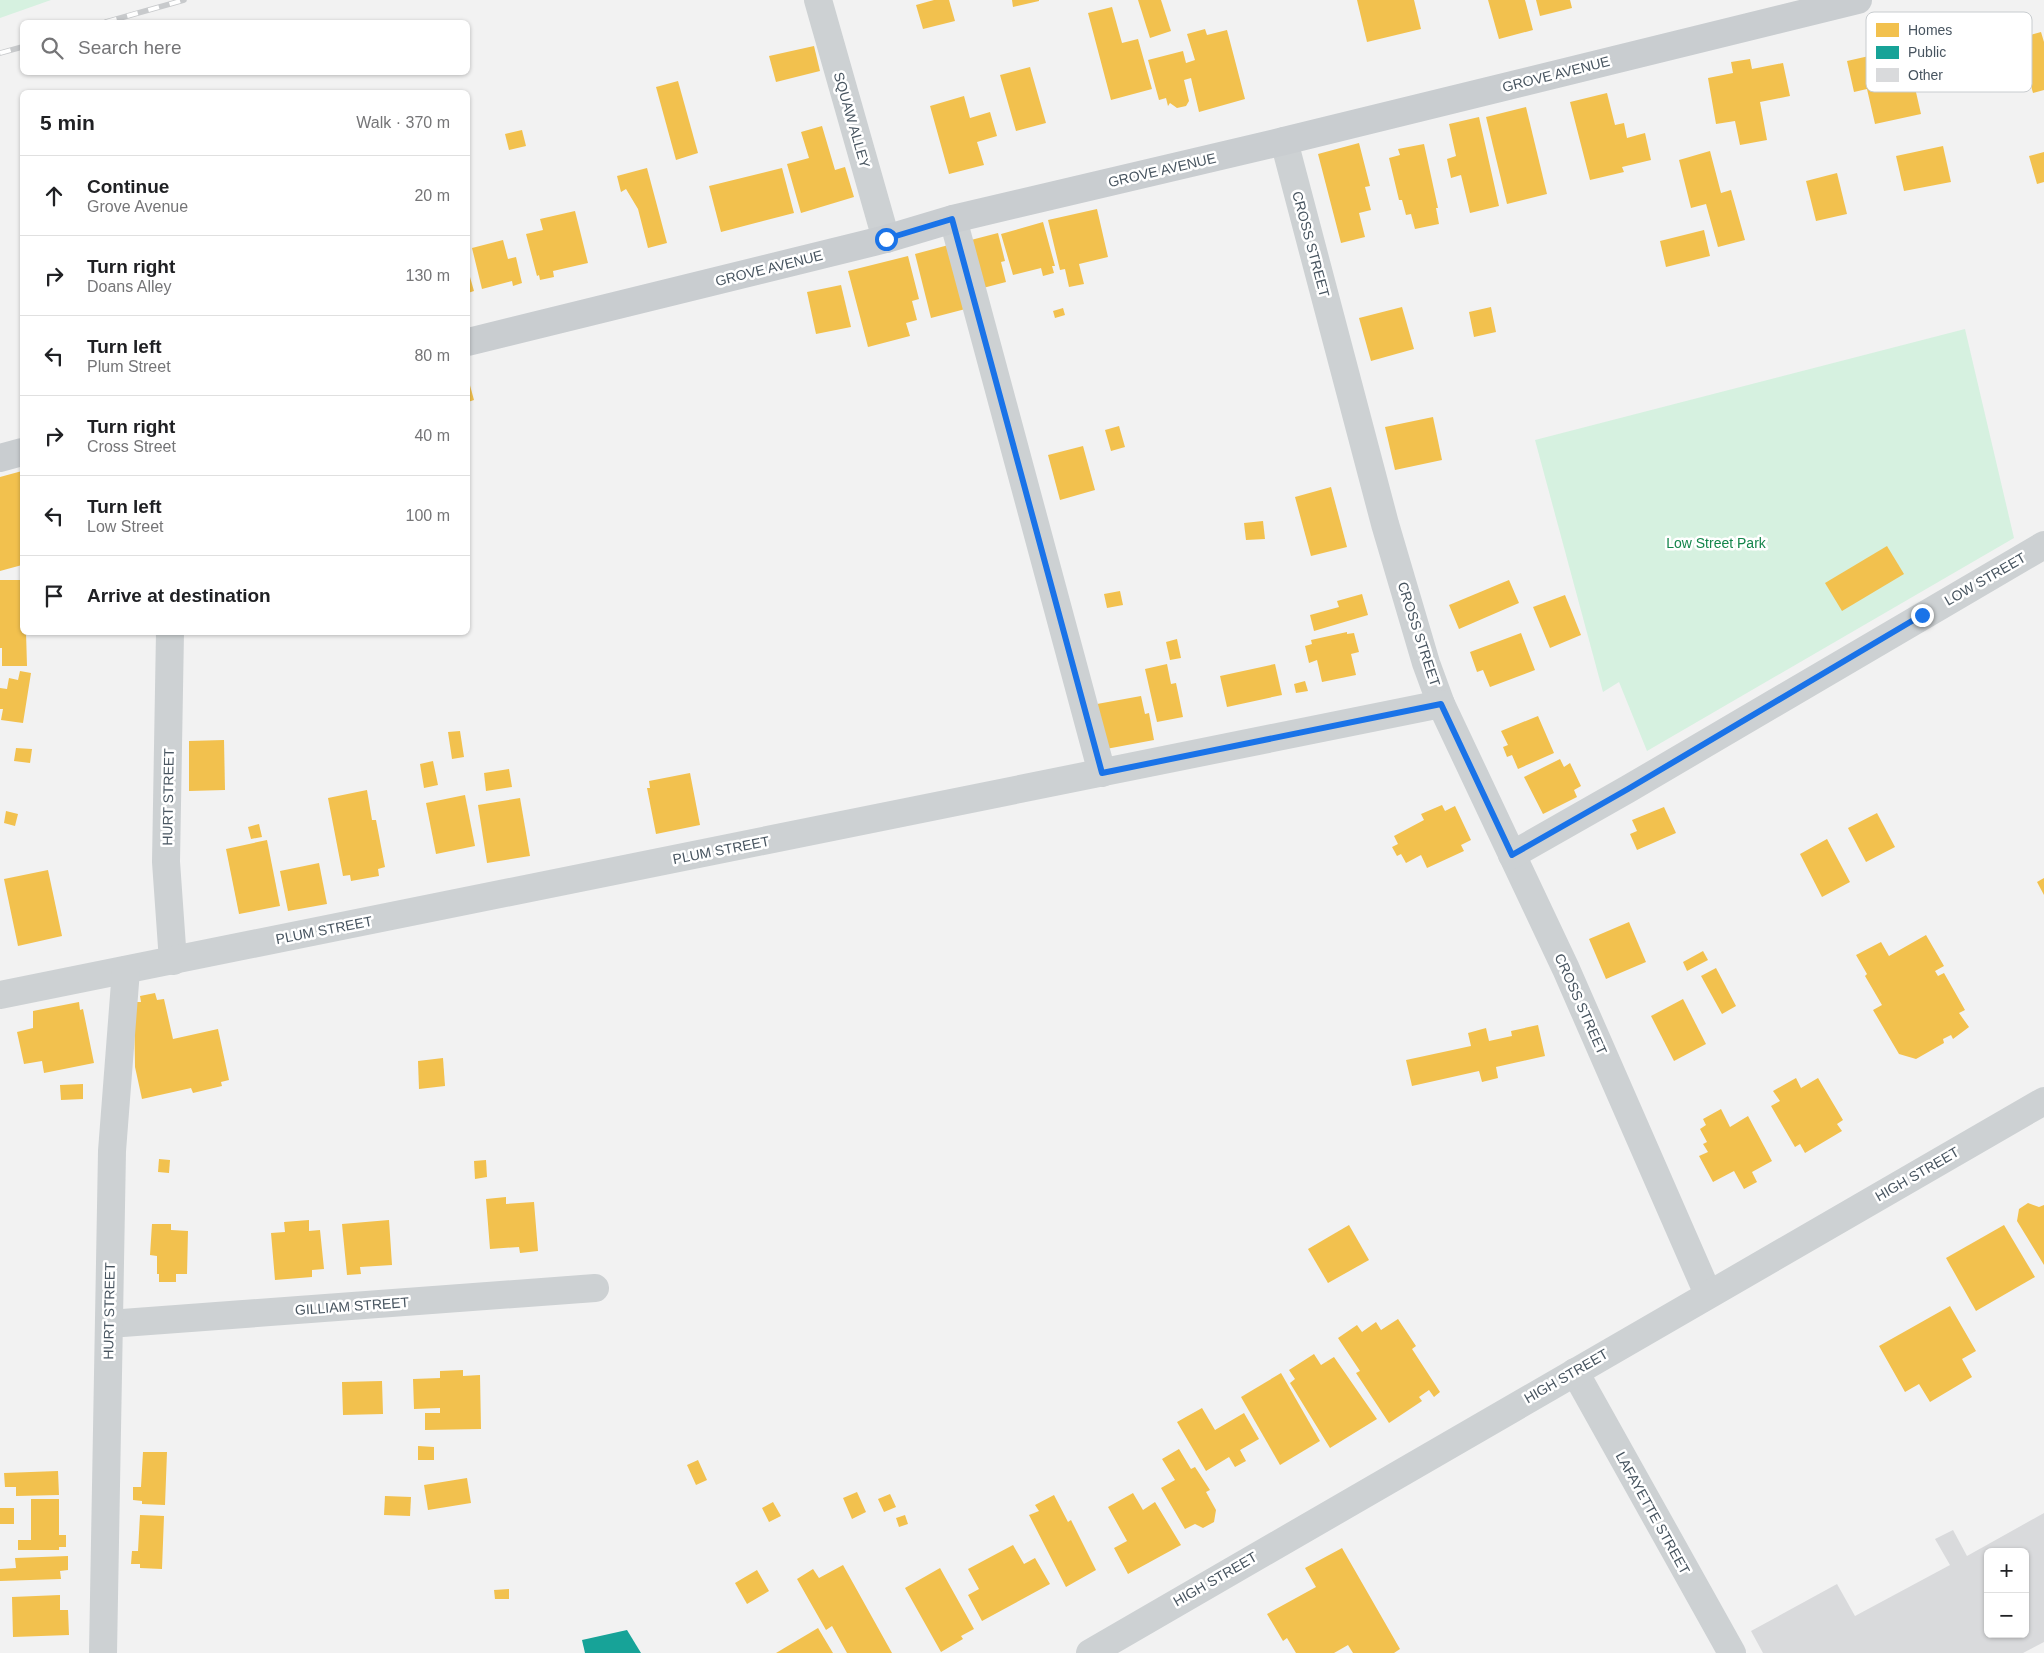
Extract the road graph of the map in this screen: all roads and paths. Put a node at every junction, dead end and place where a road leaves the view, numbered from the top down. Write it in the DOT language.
graph roads {
  1 [pos="818,0"];
  2 [pos="1858,0"];
  3 [pos="1284,141"];
  4 [pos="952,219"];
  5 [pos="886,239"];
  6 [pos="470,342"];
  7 [pos="20,453"];
  8 [pos="0,458"];
  9 [pos="2044,545"];
  10 [pos="170,635"];
  11 [pos="1441,704"];
  12 [pos="1102,773"];
  13 [pos="1512,855"];
  14 [pos="173,961"];
  15 [pos="126,970"];
  16 [pos="0,995"];
  17 [pos="2044,1101"];
  18 [pos="595,1288"];
  19 [pos="1708,1294"];
  20 [pos="108,1324"];
  21 [pos="1575,1372"];
  22 [pos="102,1653"];
  23 [pos="1090,1653"];
  24 [pos="1732,1653"];
  1 -- 5 [label="street, SQUAW ALLEY"];
  2 -- 3 [label="main road, GROVE AVENUE"];
  3 -- 4 [label="main road, GROVE AVENUE"];
  3 -- 11 [label="street, CROSS STREET"];
  4 -- 5 [label="main road, GROVE AVENUE"];
  4 -- 12 [label="street"];
  5 -- 6 [label="main road, GROVE AVENUE"];
  7 -- 8 [label="main road"];
  9 -- 13 [label="street, LOW STREET"];
  10 -- 14 [label="street, HURT STREET"];
  11 -- 12 [label="street, PLUM STREET"];
  11 -- 13 [label="street, CROSS STREET"];
  12 -- 14 [label="street, PLUM STREET"];
  13 -- 19 [label="street, CROSS STREET"];
  14 -- 15 [label="street, PLUM STREET"];
  15 -- 16 [label="street, PLUM STREET"];
  15 -- 20 [label="street, HURT STREET"];
  17 -- 19 [label="street, HIGH STREET"];
  18 -- 20 [label="street, GILLIAM STREET"];
  19 -- 21 [label="street, HIGH STREET"];
  20 -- 22 [label="street, HURT STREET"];
  21 -- 23 [label="street, HIGH STREET"];
  21 -- 24 [label="street, LAFAYETTE STREET"];
}
